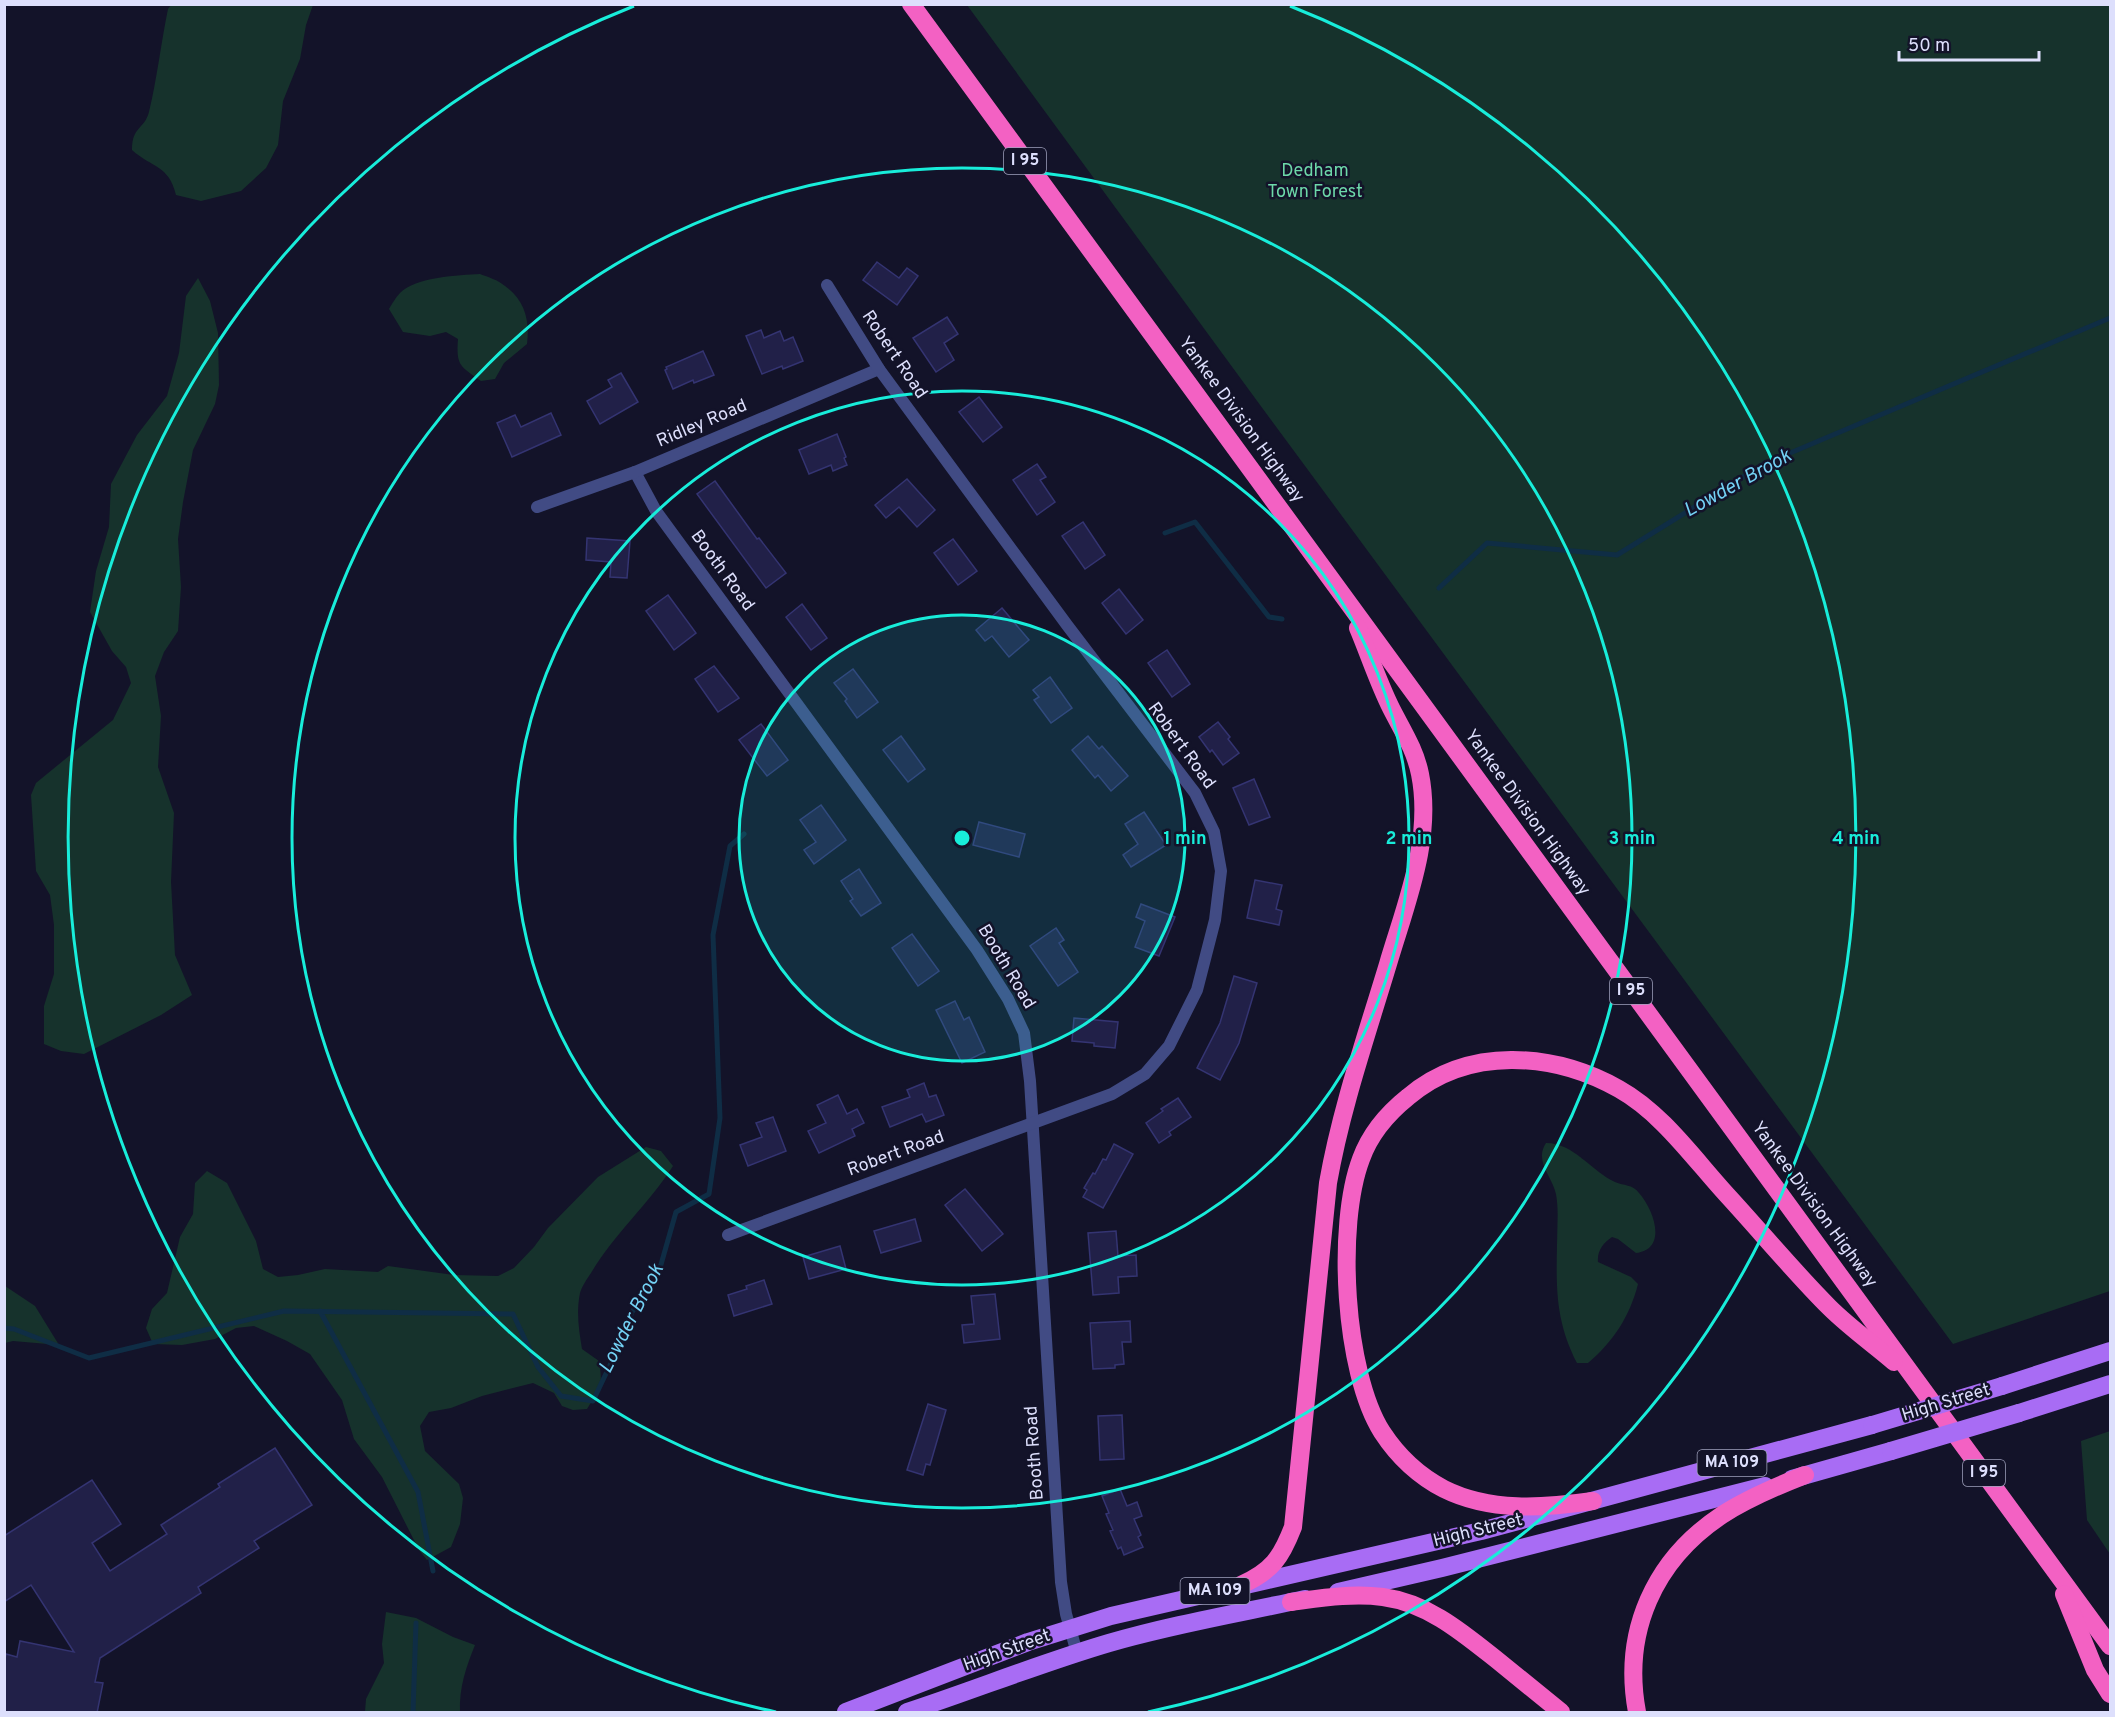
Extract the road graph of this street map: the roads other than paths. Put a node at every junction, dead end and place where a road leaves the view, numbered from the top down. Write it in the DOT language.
graph roads {
  1 [pos="911,4"];
  2 [pos="827,285"];
  3 [pos="879,369"];
  4 [pos="635,472"];
  5 [pos="537,507"];
  6 [pos="1347,602"];
  7 [pos="1033,1122"];
  8 [pos="728,1235"];
  9 [pos="2110,1351"];
  10 [pos="1916,1380"];
  11 [pos="2110,1384"];
  12 [pos="1805,1475"];
  13 [pos="1593,1502"];
  14 [pos="2053,1567"];
  15 [pos="1241,1585"];
  16 [pos="1292,1602"];
  17 [pos="1070,1628"];
  18 [pos="2110,1646"];
  19 [pos="1077,1653"];
  20 [pos="914,1688"];
  21 [pos="2110,1694"];
  22 [pos="917,1711"];
  23 [pos="846,1713"];
  24 [pos="1561,1713"];
  25 [pos="1637,1713"];
  1 -- 6 [label="highway, Yankee Division Highway / I 95"];
  2 -- 3 [label="street, Robert Road"];
  3 -- 4 [label="street, Ridley Road"];
  3 -- 7 [label="street, Robert Road"];
  4 -- 5 [label="street, Ridley Road"];
  4 -- 7 [label="street, Booth Road"];
  6 -- 10 [label="highway, Yankee Division Highway / I 95"];
  6 -- 15 [label="highway"];
  7 -- 8 [label="street, Robert Road"];
  7 -- 17 [label="street, Booth Road"];
  9 -- 13 [label="main road, High Street / MA 109, bridge"];
  10 -- 13 [label="highway"];
  10 -- 14 [label="highway, Yankee Division Highway / I 95"];
  11 -- 12 [label="main road, High Street / MA 109, bridge"];
  12 -- 16 [label="main road, High Street / MA 109"];
  12 -- 25 [label="highway"];
  13 -- 15 [label="main road, High Street / MA 109"];
  14 -- 18 [label="highway, Yankee Division Highway / I 95"];
  14 -- 21 [label="highway"];
  15 -- 17 [label="main road, High Street / MA 109"];
  16 -- 19 [label="main road, High Street / MA 109"];
  16 -- 24 [label="highway"];
  17 -- 19 [label="street, Booth Road"];
  17 -- 20 [label="main road, High Street / MA 109"];
  19 -- 22 [label="main road, High Street / MA 109"];
  20 -- 22 [label="street"];
  20 -- 23 [label="main road, High Street / MA 109"];
}
